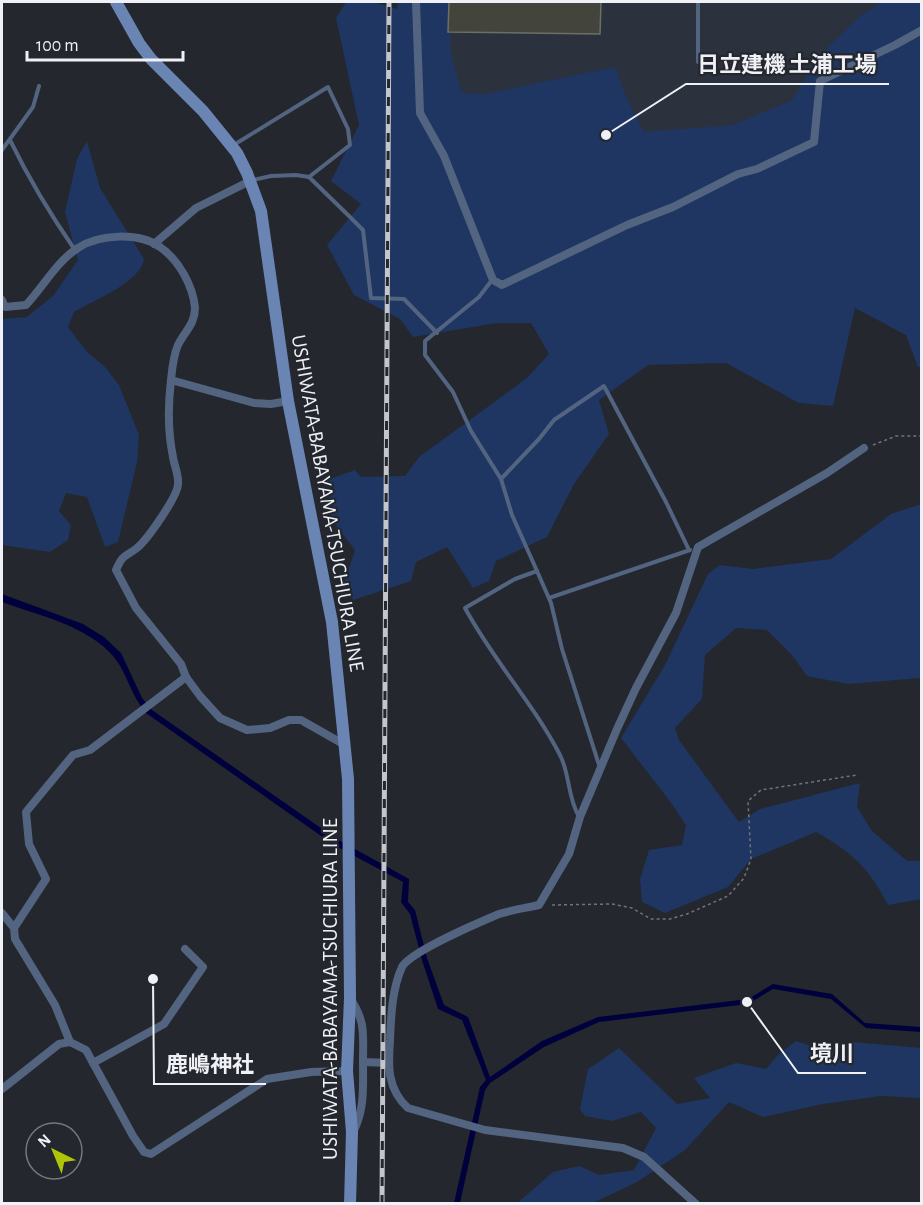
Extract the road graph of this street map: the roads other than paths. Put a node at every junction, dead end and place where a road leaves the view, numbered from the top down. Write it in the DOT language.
graph roads {
  1 [pos="116,2"];
  2 [pos="416,2"];
  3 [pos="698,2"];
  4 [pos="921,30"];
  5 [pos="698,62"];
  6 [pos="39,86"];
  7 [pos="10,140"];
  8 [pos="232,146"];
  9 [pos="2,150"];
  10 [pos="309,177"];
  11 [pos="250,181"];
  12 [pos="154,244"];
  13 [pos="75,250"];
  14 [pos="493,280"];
  15 [pos="2,300"];
  16 [pos="437,333"];
  17 [pos="171,380"];
  18 [pos="288,401"];
  19 [pos="864,448"];
  20 [pos="501,479"];
  21 [pos="693,549"];
  22 [pos="537,571"];
  23 [pos="549,598"];
  24 [pos="186,677"];
  25 [pos="345,745"];
  26 [pos="600,768"];
  27 [pos="580,817"];
  28 [pos="2,913"];
  29 [pos="14,928"];
  30 [pos="185,949"];
  31 [pos="350,998"];
  32 [pos="70,1042"];
  33 [pos="363,1062"];
  34 [pos="93,1063"];
  35 [pos="388,1064"];
  36 [pos="347,1071"];
  37 [pos="2,1089"];
  38 [pos="352,1132"];
  39 [pos="350,1203"];
  40 [pos="696,1203"];
  1 -- 8 [label="main road, USHIWATA-BABAYAMA-TSUCHIURA LINE"];
  2 -- 14 [label="street"];
  3 -- 5 [label="lane"];
  4 -- 14 [label="street"];
  6 -- 7 [label="lane"];
  7 -- 9 [label="lane"];
  7 -- 13 [label="lane"];
  8 -- 10 [label="lane"];
  8 -- 11 [label="main road, USHIWATA-BABAYAMA-TSUCHIURA LINE"];
  10 -- 11 [label="lane"];
  10 -- 16 [label="lane"];
  11 -- 12 [label="street"];
  11 -- 18 [label="main road, USHIWATA-BABAYAMA-TSUCHIURA LINE"];
  12 -- 13 [label="street"];
  12 -- 17 [label="street"];
  13 -- 15 [label="street"];
  14 -- 16 [label="lane"];
  16 -- 20 [label="lane"];
  17 -- 18 [label="street"];
  17 -- 24 [label="street"];
  18 -- 25 [label="main road, USHIWATA-BABAYAMA-TSUCHIURA LINE"];
  19 -- 21 [label="street"];
  20 -- 21 [label="lane"];
  20 -- 22 [label="lane"];
  21 -- 23 [label="lane"];
  21 -- 26 [label="street"];
  22 -- 23 [label="lane"];
  22 -- 27 [label="lane"];
  23 -- 26 [label="lane"];
  24 -- 25 [label="street"];
  24 -- 29 [label="street"];
  25 -- 31 [label="main road, USHIWATA-BABAYAMA-TSUCHIURA LINE"];
  26 -- 27 [label="street"];
  27 -- 35 [label="street"];
  28 -- 29 [label="street"];
  29 -- 32 [label="street"];
  30 -- 34 [label="street"];
  31 -- 33 [label="street"];
  31 -- 36 [label="main road, USHIWATA-BABAYAMA-TSUCHIURA LINE"];
  32 -- 34 [label="street"];
  32 -- 37 [label="street"];
  33 -- 35 [label="street"];
  33 -- 38 [label="street"];
  34 -- 36 [label="street"];
  35 -- 40 [label="street"];
  36 -- 38 [label="main road, USHIWATA-BABAYAMA-TSUCHIURA LINE"];
  38 -- 39 [label="main road, USHIWATA-BABAYAMA-TSUCHIURA LINE"];
}
